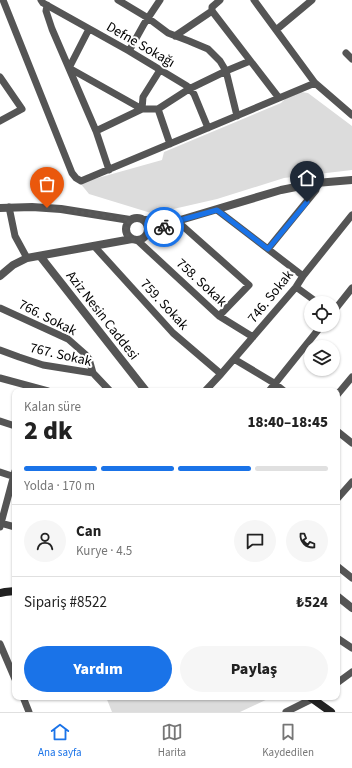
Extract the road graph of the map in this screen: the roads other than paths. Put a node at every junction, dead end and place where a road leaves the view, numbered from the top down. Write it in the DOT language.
graph roads {
  1 [pos="3,0"];
  2 [pos="118,0"];
  3 [pos="160,0"];
  4 [pos="254,0"];
  5 [pos="312,0"];
  6 [pos="218,1"];
  7 [pos="45,2"];
  8 [pos="212,11"];
  9 [pos="148,18"];
  10 [pos="89,29"];
  11 [pos="276,30"];
  12 [pos="175,36"];
  13 [pos="129,51"];
  14 [pos="346,53"];
  15 [pos="352,59"];
  16 [pos="250,61"];
  17 [pos="69,68"];
  18 [pos="160,70"];
  19 [pos="226,71"];
  20 [pos="0,77"];
  21 [pos="315,83"];
  22 [pos="189,89"];
  23 [pos="278,98"];
  24 [pos="142,109"];
  25 [pos="158,109"];
  26 [pos="352,115"];
  27 [pos="237,116"];
  28 [pos="0,121"];
  29 [pos="208,128"];
  30 [pos="96,131"];
  31 [pos="170,144"];
  32 [pos="109,170"];
  33 [pos="352,180"];
  34 [pos="316,183"];
  35 [pos="0,208"];
  36 [pos="9,208"];
  37 [pos="217,210"];
  38 [pos="352,215"];
  39 [pos="130,220"];
  40 [pos="145,220"];
  41 [pos="177,221"];
  42 [pos="147,235"];
  43 [pos="135,239"];
  44 [pos="94,246"];
  45 [pos="268,249"];
  46 [pos="40,256"];
  47 [pos="27,258"];
  48 [pos="1,274"];
  49 [pos="303,276"];
  50 [pos="296,287"];
  51 [pos="352,288"];
  52 [pos="308,296"];
  53 [pos="340,303"];
  54 [pos="0,308"];
  55 [pos="219,316"];
  56 [pos="316,332"];
  57 [pos="253,337"];
  58 [pos="0,350"];
  59 [pos="234,359"];
  60 [pos="93,373"];
  61 [pos="221,374"];
  62 [pos="352,377"];
  63 [pos="0,378"];
  64 [pos="274,383"];
  65 [pos="37,388"];
  66 [pos="107,388"];
  67 [pos="144,388"];
  68 [pos="208,388"];
  69 [pos="270,388"];
  70 [pos="280,388"];
  71 [pos="340,391"];
  72 [pos="0,421"];
  73 [pos="12,425"];
  74 [pos="340,435"];
  75 [pos="352,443"];
  76 [pos="0,472"];
  77 [pos="12,475"];
  78 [pos="12,482"];
  79 [pos="352,482"];
  80 [pos="340,496"];
  81 [pos="0,524"];
  82 [pos="12,526"];
  83 [pos="340,568"];
  84 [pos="352,578"];
  85 [pos="12,592"];
  86 [pos="0,594"];
  87 [pos="340,598"];
  88 [pos="352,608"];
  89 [pos="340,640"];
  90 [pos="0,644"];
  91 [pos="352,648"];
  92 [pos="12,672"];
  93 [pos="352,672"];
  94 [pos="340,682"];
  95 [pos="24,700"];
  96 [pos="310,700"];
  97 [pos="316,700"];
  98 [pos="29,712"];
  99 [pos="286,712"];
  100 [pos="331,712"];
  1 -- 32 [label="street"];
  2 -- 9 [label="street"];
  3 -- 9 [label="street"];
  4 -- 11 [label="street"];
  5 -- 11 [label="street"];
  6 -- 8 [label="street"];
  7 -- 10 [label="street, Defne Sokağı"];
  7 -- 17 [label="street"];
  8 -- 12 [label="street"];
  8 -- 16 [label="street"];
  9 -- 12 [label="street"];
  9 -- 13 [label="street"];
  10 -- 13 [label="street, Defne Sokağı"];
  10 -- 17 [label="street"];
  11 -- 21 [label="street"];
  12 -- 19 [label="street"];
  13 -- 18 [label="street, Defne Sokağı"];
  14 -- 15 [label="street"];
  16 -- 19 [label="street"];
  16 -- 23 [label="street"];
  17 -- 24 [label="street"];
  17 -- 30 [label="street"];
  18 -- 22 [label="street, Defne Sokağı"];
  18 -- 24 [label="street"];
  19 -- 22 [label="street"];
  19 -- 27 [label="street"];
  20 -- 28 [label="street"];
  21 -- 23 [label="street"];
  21 -- 26 [label="street"];
  22 -- 25 [label="street"];
  22 -- 29 [label="street, Defne Sokağı"];
  23 -- 27 [label="street"];
  24 -- 25 [label="street"];
  24 -- 30 [label="street"];
  25 -- 31 [label="street"];
  27 -- 29 [label="street"];
  29 -- 31 [label="street"];
  30 -- 32 [label="street"];
  31 -- 32 [label="street"];
  33 -- 34 [label="street"];
  34 -- 37 [label="street"];
  34 -- 45 [label="street"];
  35 -- 36 [label="street"];
  36 -- 39 [label="street"];
  36 -- 47 [label="street"];
  37 -- 41 [label="street"];
  37 -- 45 [label="street"];
  38 -- 49 [label="street, 746. Sokak"];
  39 -- 40 [label="street"];
  39 -- 43 [label="street"];
  40 -- 41 [label="street"];
  40 -- 42 [label="street"];
  41 -- 42 [label="street"];
  41 -- 55 [label="street"];
  42 -- 43 [label="street"];
  43 -- 44 [label="street"];
  43 -- 55 [label="street, 758. Sokak"];
  44 -- 46 [label="street"];
  44 -- 61 [label="street, 759. Sokak"];
  45 -- 49 [label="street"];
  46 -- 47 [label="street"];
  46 -- 67 [label="street, Aziz Nesin Caddesi"];
  47 -- 48 [label="street"];
  49 -- 50 [label="street, 746. Sokak"];
  50 -- 52 [label="street"];
  50 -- 57 [label="street, 746. Sokak"];
  51 -- 53 [label="street"];
  54 -- 60 [label="street, 766. Sokak"];
  55 -- 57 [label="street, 758. Sokak"];
  56 -- 64 [label="street"];
  57 -- 59 [label="street, 746. Sokak"];
  58 -- 60 [label="street, 767. Sokak"];
  59 -- 61 [label="street, 746. Sokak"];
  59 -- 64 [label="street"];
  60 -- 66 [label="street, 767. Sokak"];
  61 -- 68 [label="street, 746. Sokak"];
  62 -- 71 [label="street"];
  63 -- 65 [label="street"];
  64 -- 69 [label="street"];
  64 -- 70 [label="street"];
  72 -- 73 [label="street"];
  74 -- 75 [label="street"];
  76 -- 77 [label="street"];
  78 -- 81 [label="street"];
  79 -- 80 [label="street"];
  81 -- 82 [label="street"];
  83 -- 84 [label="street"];
  85 -- 86 [label="main road"];
  87 -- 88 [label="street"];
  89 -- 91 [label="street"];
  90 -- 92 [label="street"];
  93 -- 94 [label="street"];
  95 -- 98 [label="street"];
  96 -- 99 [label="street"];
  97 -- 100 [label="main road"];
}
